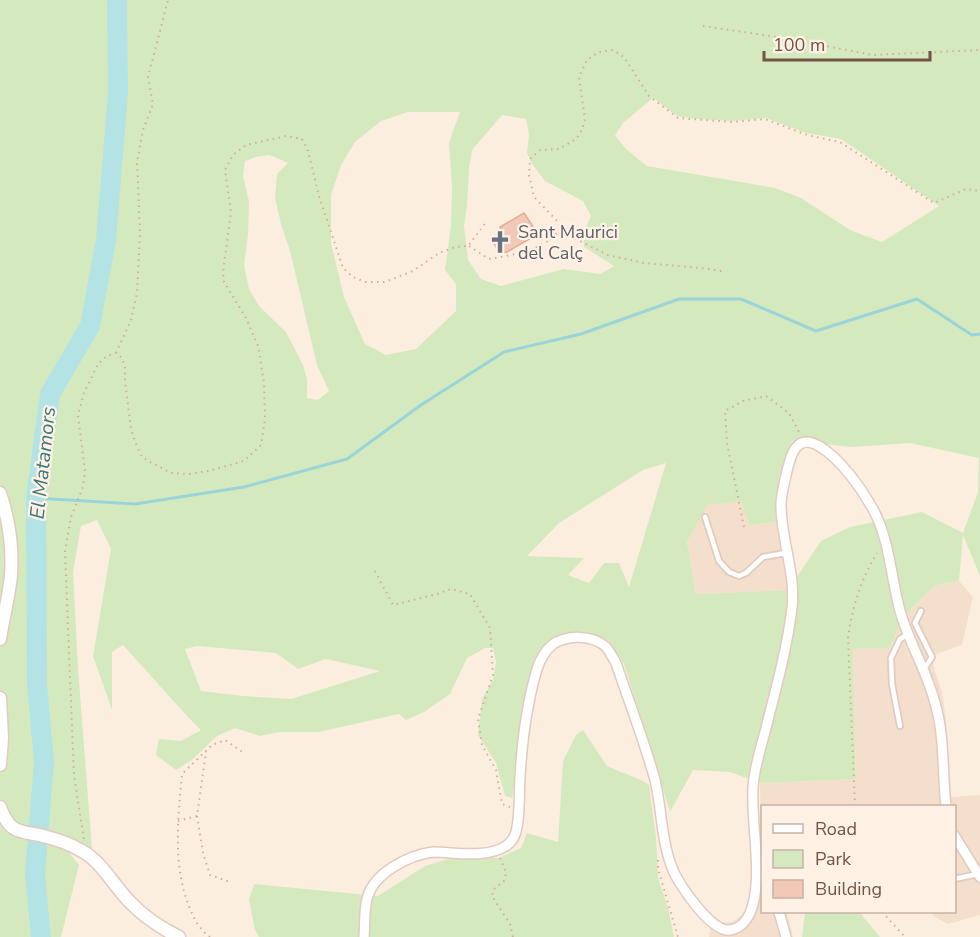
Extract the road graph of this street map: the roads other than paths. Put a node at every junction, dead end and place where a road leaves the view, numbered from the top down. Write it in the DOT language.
graph roads {
  1 [pos="0,493"];
  2 [pos="705,517"];
  3 [pos="788,553"];
  4 [pos="921,611"];
  5 [pos="908,635"];
  6 [pos="0,639"];
  7 [pos="924,670"];
  8 [pos="0,698"];
  9 [pos="900,726"];
  10 [pos="0,765"];
  11 [pos="946,805"];
  12 [pos="0,807"];
  13 [pos="956,838"];
  14 [pos="759,875"];
  15 [pos="979,875"];
  16 [pos="956,879"];
  17 [pos="779,913"];
  18 [pos="179,937"];
  19 [pos="364,937"];
  20 [pos="786,937"];
  1 -- 6 [label="street"];
  2 -- 3 [label="lane"];
  3 -- 5 [label="street"];
  3 -- 14 [label="street"];
  4 -- 7 [label="lane"];
  5 -- 7 [label="street"];
  5 -- 9 [label="lane"];
  7 -- 11 [label="street"];
  8 -- 10 [label="street"];
  12 -- 18 [label="street"];
  13 -- 15 [label="street"];
  14 -- 19 [label="street"];
  15 -- 16 [label="lane"];
  17 -- 20 [label="street"];
}
